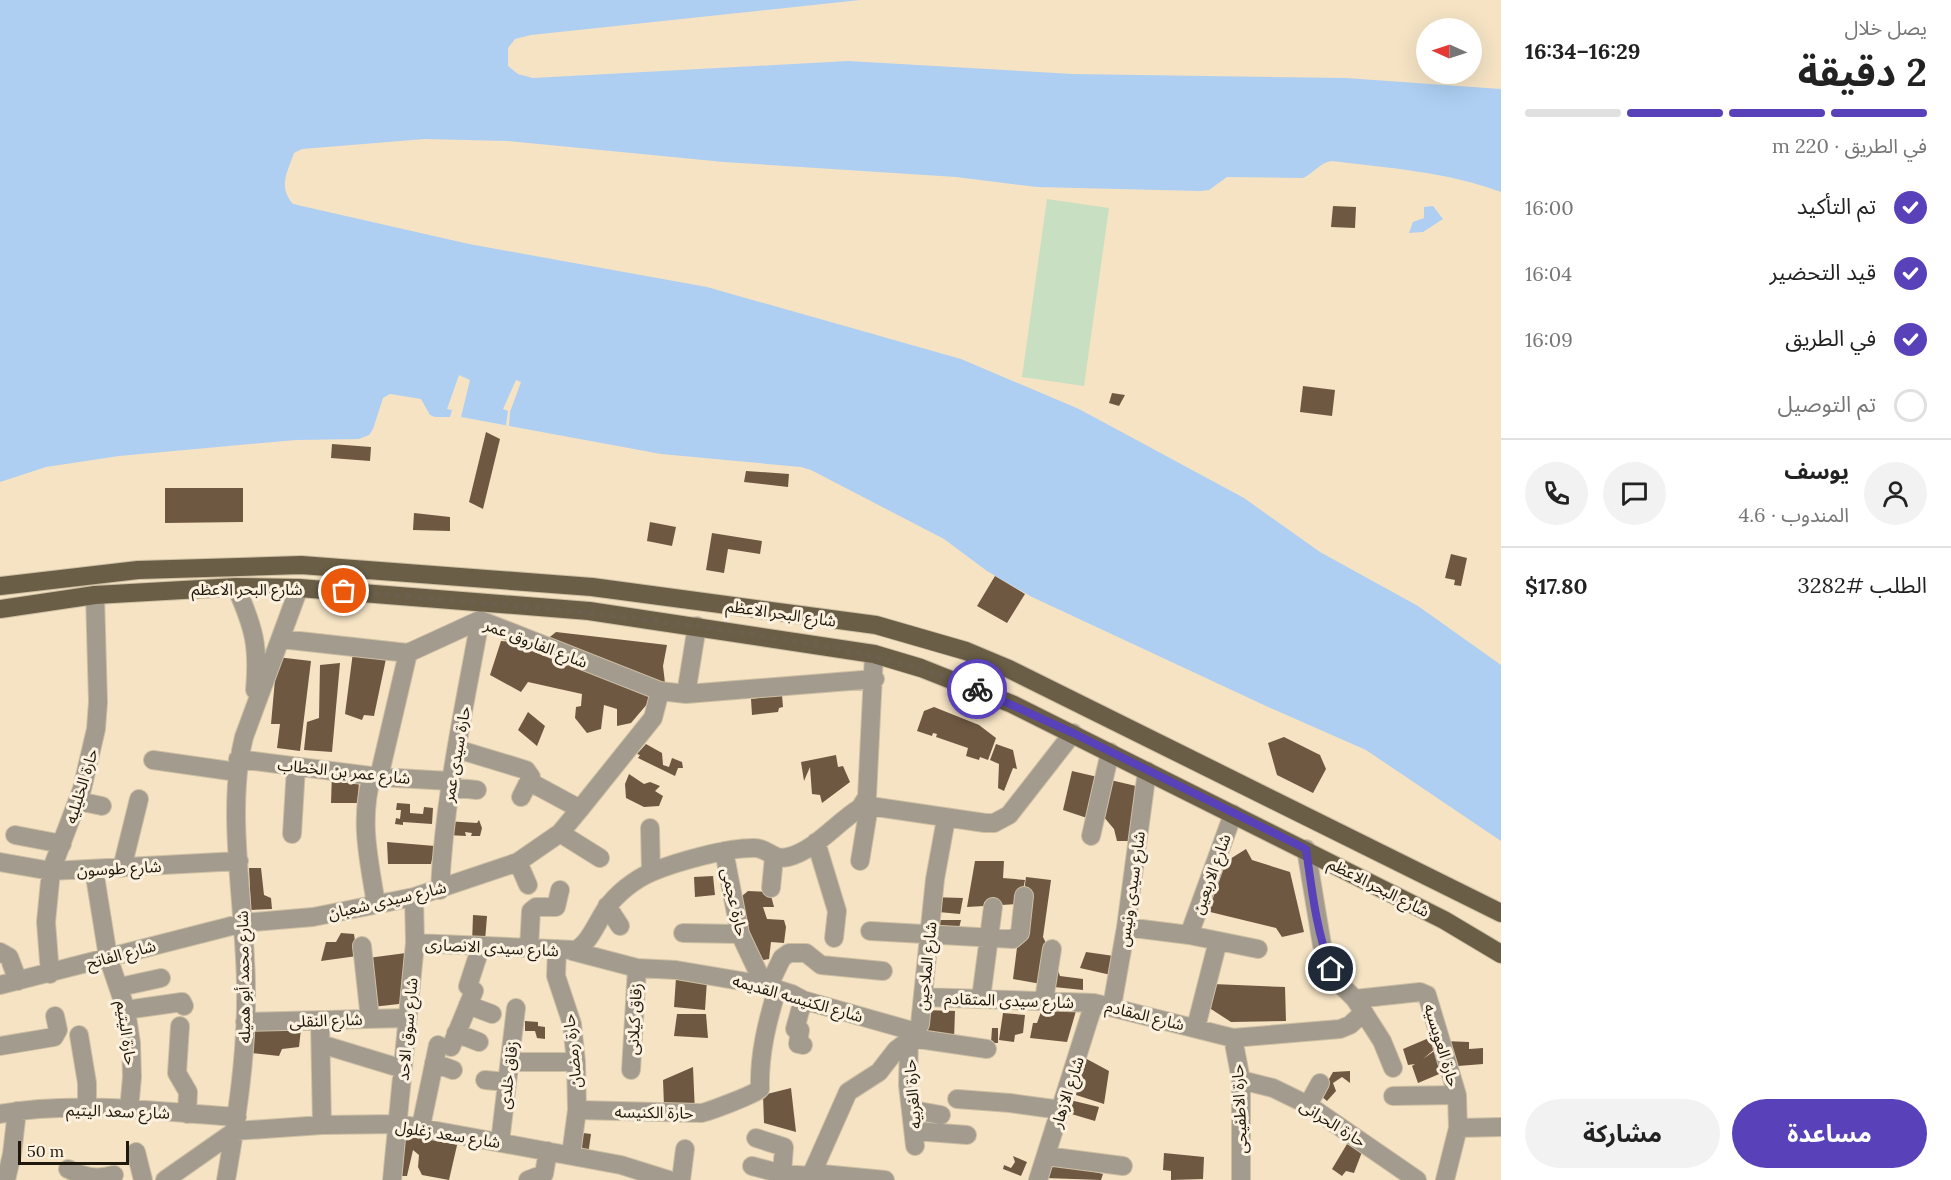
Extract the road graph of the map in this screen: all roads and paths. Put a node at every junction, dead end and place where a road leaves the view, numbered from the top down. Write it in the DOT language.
graph roads {
  1 [pos="0,586"];
  2 [pos="236,587"];
  3 [pos="299,588"];
  4 [pos="95,595"];
  5 [pos="0,609"];
  6 [pos="480,620"];
  7 [pos="697,626"];
  8 [pos="281,639"];
  9 [pos="408,652"];
  10 [pos="874,654"];
  11 [pos="875,679"];
  12 [pos="660,691"];
  13 [pos="686,694"];
  14 [pos="254,710"];
  15 [pos="1073,733"];
  16 [pos="456,749"];
  17 [pos="1110,752"];
  18 [pos="153,760"];
  19 [pos="238,765"];
  20 [pos="296,767"];
  21 [pos="1147,771"];
  22 [pos="376,776"];
  23 [pos="450,784"];
  24 [pos="477,790"];
  25 [pos="139,799"];
  26 [pos="78,801"];
  27 [pos="102,806"];
  28 [pos="866,806"];
  29 [pos="580,809"];
  30 [pos="1233,814"];
  31 [pos="946,819"];
  32 [pos="650,828"];
  33 [pos="560,833"];
  34 [pos="292,834"];
  35 [pos="15,835"];
  36 [pos="1091,836"];
  37 [pos="816,842"];
  38 [pos="62,844"];
  39 [pos="1306,849"];
  40 [pos="724,851"];
  41 [pos="774,857"];
  42 [pos="600,858"];
  43 [pos="239,861"];
  44 [pos="860,861"];
  45 [pos="0,862"];
  46 [pos="518,862"];
  47 [pos="122,868"];
  48 [pos="94,870"];
  49 [pos="51,871"];
  50 [pos="651,872"];
  51 [pos="528,885"];
  52 [pos="771,888"];
  53 [pos="440,890"];
  54 [pos="560,890"];
  55 [pos="1024,896"];
  56 [pos="414,897"];
  57 [pos="376,904"];
  58 [pos="607,906"];
  59 [pos="993,907"];
  60 [pos="1501,913"];
  61 [pos="243,923"];
  62 [pos="620,926"];
  63 [pos="1126,927"];
  64 [pos="870,931"];
  65 [pos="683,933"];
  66 [pos="740,934"];
  67 [pos="1189,935"];
  68 [pos="929,936"];
  69 [pos="834,938"];
  70 [pos="989,938"];
  71 [pos="1218,941"];
  72 [pos="415,944"];
  73 [pos="362,946"];
  74 [pos="481,946"];
  75 [pos="530,948"];
  76 [pos="1052,949"];
  77 [pos="1258,949"];
  78 [pos="565,950"];
  79 [pos="0,952"];
  80 [pos="1501,954"];
  81 [pos="108,957"];
  82 [pos="637,968"];
  83 [pos="883,971"];
  84 [pos="50,974"];
  85 [pos="161,978"];
  86 [pos="9,983"];
  87 [pos="120,987"];
  88 [pos="770,987"];
  89 [pos="924,997"];
  90 [pos="981,998"];
  91 [pos="803,1000"];
  92 [pos="1044,1000"];
  93 [pos="1103,1004"];
  94 [pos="468,1005"];
  95 [pos="1359,1005"];
  96 [pos="184,1006"];
  97 [pos="516,1008"];
  98 [pos="126,1010"];
  99 [pos="492,1014"];
  100 [pos="56,1016"];
  101 [pos="408,1018"];
  102 [pos="370,1019"];
  103 [pos="245,1022"];
  104 [pos="320,1022"];
  105 [pos="180,1026"];
  106 [pos="1196,1027"];
  107 [pos="79,1035"];
  108 [pos="912,1037"];
  109 [pos="1233,1038"];
  110 [pos="448,1041"];
  111 [pos="479,1042"];
  112 [pos="321,1044"];
  113 [pos="803,1045"];
  114 [pos="0,1046"];
  115 [pos="987,1049"];
  116 [pos="510,1062"];
  117 [pos="576,1062"];
  118 [pos="434,1063"];
  119 [pos="1393,1068"];
  120 [pos="403,1069"];
  121 [pos="453,1070"];
  122 [pos="631,1070"];
  123 [pos="485,1080"];
  124 [pos="1241,1080"];
  125 [pos="507,1082"];
  126 [pos="1320,1083"];
  127 [pos="1457,1095"];
  128 [pos="1393,1096"];
  129 [pos="957,1099"];
  130 [pos="1308,1106"];
  131 [pos="87,1108"];
  132 [pos="129,1110"];
  133 [pos="577,1110"];
  134 [pos="913,1110"];
  135 [pos="1061,1110"];
  136 [pos="8,1113"];
  137 [pos="187,1114"];
  138 [pos="941,1115"];
  139 [pos="236,1124"];
  140 [pos="399,1124"];
  141 [pos="322,1125"];
  142 [pos="421,1126"];
  143 [pos="1501,1127"];
  144 [pos="1458,1128"];
  145 [pos="967,1136"];
  146 [pos="756,1138"];
  147 [pos="500,1142"];
  148 [pos="685,1149"];
  149 [pos="548,1151"];
  150 [pos="136,1152"];
  151 [pos="571,1155"];
  152 [pos="1046,1156"];
  153 [pos="752,1166"];
  154 [pos="1123,1166"];
  155 [pos="68,1169"];
  156 [pos="782,1174"];
  157 [pos="810,1176"];
  158 [pos="106,1178"];
  159 [pos="6,1180"];
  160 [pos="143,1180"];
  161 [pos="165,1180"];
  162 [pos="226,1180"];
  163 [pos="392,1180"];
  164 [pos="528,1180"];
  165 [pos="669,1180"];
  166 [pos="885,1180"];
  167 [pos="1038,1180"];
  168 [pos="1241,1180"];
  169 [pos="1417,1180"];
  170 [pos="1445,1180"];
  1 -- 60 [label="main road, شارع البحر الاعظم"];
  2 -- 3 [label="main road, شارع البحر الاعظم"];
  2 -- 4 [label="main road, شارع البحر الاعظم"];
  2 -- 14 [label="street, شارع محمد أبو هميله"];
  3 -- 7 [label="main road, شارع البحر الاعظم"];
  3 -- 8 [label="street, شارع محمد أبو هميله"];
  4 -- 5 [label="main road, شارع البحر الاعظم"];
  4 -- 26 [label="street, حارة الخليليه"];
  6 -- 9 [label="street, شارع الفاروق عمر"];
  6 -- 12 [label="street, شارع الفاروق عمر"];
  6 -- 16 [label="street, حارة سيدى عمر"];
  7 -- 10 [label="main road, شارع البحر الاعظم"];
  7 -- 13 [label="street"];
  8 -- 9 [label="street, شارع الفاروق عمر"];
  8 -- 14 [label="street, شارع محمد أبو هميله"];
  9 -- 22 [label="street"];
  10 -- 11 [label="street"];
  10 -- 15 [label="main road, شارع البحر الاعظم"];
  11 -- 13 [label="street"];
  11 -- 28 [label="street"];
  12 -- 13 [label="street, شارع الفاروق عمر"];
  12 -- 29 [label="street, شارع سيدى شعبان"];
  14 -- 19 [label="street, شارع محمد أبو هميله"];
  15 -- 17 [label="main road, شارع البحر الاعظم"];
  15 -- 31 [label="street"];
  16 -- 23 [label="street, حارة سيدى عمر"];
  16 -- 29 [label="street"];
  17 -- 21 [label="main road, شارع البحر الاعظم"];
  17 -- 36 [label="street"];
  18 -- 19 [label="street"];
  19 -- 20 [label="street, شارع عمر بن الخطاب"];
  19 -- 43 [label="street, شارع محمد أبو هميله"];
  20 -- 22 [label="street, شارع عمر بن الخطاب"];
  20 -- 34 [label="street"];
  21 -- 30 [label="main road, شارع البحر الاعظم"];
  21 -- 63 [label="street, شارع سيدى ونيس"];
  22 -- 23 [label="street, شارع عمر بن الخطاب"];
  22 -- 57 [label="street"];
  23 -- 24 [label="street, شارع عمر بن الخطاب"];
  23 -- 53 [label="street, حارة سيدى عمر"];
  25 -- 47 [label="street"];
  26 -- 27 [label="street"];
  26 -- 38 [label="street, حارة الخليليه"];
  28 -- 31 [label="street"];
  28 -- 37 [label="street"];
  28 -- 44 [label="street"];
  29 -- 33 [label="street, شارع سيدى شعبان"];
  30 -- 39 [label="main road, شارع البحر الاعظم"];
  30 -- 67 [label="street, شارع الاربعين"];
  31 -- 68 [label="street, شارع الملاحين"];
  32 -- 50 [label="street"];
  33 -- 42 [label="street"];
  33 -- 46 [label="street, شارع سيدى شعبان"];
  35 -- 38 [label="street"];
  37 -- 41 [label="street"];
  37 -- 69 [label="street"];
  38 -- 49 [label="street, حارة الخليليه"];
  39 -- 80 [label="main road, شارع البحر الاعظم"];
  39 -- 95 [label="street"];
  40 -- 41 [label="street, شارع سيدى الانصارى"];
  40 -- 50 [label="street, شارع سيدى الانصارى"];
  40 -- 66 [label="street, حارة عجمى"];
  41 -- 52 [label="street"];
  43 -- 47 [label="street, شارع طوسون"];
  43 -- 61 [label="street, شارع محمد أبو هميله"];
  45 -- 49 [label="street, شارع طوسون"];
  46 -- 51 [label="street"];
  46 -- 53 [label="street, شارع سيدى شعبان"];
  47 -- 48 [label="street, شارع طوسون"];
  48 -- 49 [label="street, شارع طوسون"];
  48 -- 81 [label="street, حارة اليتيم"];
  49 -- 84 [label="street, حارة الخليليه"];
  50 -- 58 [label="street, شارع سيدى الانصارى"];
  53 -- 56 [label="street, شارع سيدى شعبان"];
  54 -- 75 [label="street"];
  55 -- 70 [label="street"];
  56 -- 57 [label="street, شارع سيدى شعبان"];
  56 -- 72 [label="street, شارع سوق الاحد"];
  57 -- 61 [label="street, شارع سيدى شعبان"];
  58 -- 62 [label="street"];
  58 -- 78 [label="street, شارع سيدى الانصارى"];
  59 -- 70 [label="street"];
  61 -- 81 [label="street, شارع الفاتح"];
  61 -- 103 [label="street, شارع محمد أبو هميله"];
  63 -- 67 [label="street"];
  63 -- 93 [label="street, شارع سيدى ونيس"];
  64 -- 68 [label="street"];
  65 -- 66 [label="street"];
  66 -- 88 [label="street, حارة عجمى"];
  67 -- 71 [label="street"];
  68 -- 70 [label="street"];
  68 -- 89 [label="street, شارع الملاحين"];
  70 -- 90 [label="street"];
  71 -- 77 [label="street"];
  71 -- 106 [label="street"];
  72 -- 74 [label="street, شارع سيدى الانصارى"];
  72 -- 101 [label="street, شارع سوق الاحد"];
  73 -- 102 [label="street"];
  74 -- 75 [label="street, شارع سيدى الانصارى"];
  74 -- 94 [label="street"];
  75 -- 78 [label="street, شارع سيدى الانصارى"];
  76 -- 92 [label="street"];
  78 -- 82 [label="street, شارع الكنيسه القديمه"];
  78 -- 117 [label="street, حارة رمضان"];
  79 -- 86 [label="street"];
  81 -- 84 [label="street, شارع الفاتح"];
  81 -- 87 [label="street, حارة اليتيم"];
  82 -- 88 [label="street, شارع الكنيسه القديمه"];
  82 -- 122 [label="street, زقاق كيلانى"];
  83 -- 88 [label="street"];
  84 -- 86 [label="street, شارع الفاتح"];
  85 -- 87 [label="street"];
  87 -- 98 [label="street, حارة اليتيم"];
  88 -- 91 [label="street, شارع الكنيسه القديمه"];
  88 -- 133 [label="street, حارة الكنيسه"];
  89 -- 90 [label="street, شارع سيدى المتقادم"];
  89 -- 108 [label="street, شارع الملاحين"];
  90 -- 92 [label="street, شارع سيدى المتقادم"];
  91 -- 108 [label="street, شارع الكنيسه القديمه"];
  91 -- 113 [label="street"];
  92 -- 93 [label="street, شارع سيدى المتقادم"];
  93 -- 106 [label="street, شارع المقادم"];
  93 -- 135 [label="street, شارع الازهار"];
  94 -- 99 [label="street"];
  94 -- 110 [label="street"];
  95 -- 109 [label="street"];
  95 -- 119 [label="street"];
  95 -- 127 [label="street, حارة العويسيه"];
  96 -- 98 [label="street"];
  97 -- 116 [label="street, زقاق خلدى"];
  98 -- 132 [label="street, حارة اليتيم"];
  100 -- 114 [label="street"];
  101 -- 102 [label="street, شارع النقلى"];
  101 -- 120 [label="street, شارع سوق الاحد"];
  102 -- 104 [label="street, شارع النقلى"];
  103 -- 104 [label="street, شارع النقلى"];
  103 -- 139 [label="street, شارع محمد أبو هميله"];
  104 -- 112 [label="street"];
  105 -- 137 [label="street"];
  106 -- 109 [label="street, شارع المقادم"];
  107 -- 131 [label="street"];
  108 -- 115 [label="street, شارع الكنيسه القديمه"];
  108 -- 134 [label="street, حارة الغربيه"];
  108 -- 157 [label="street"];
  109 -- 124 [label="street, حارة الاطفيحى"];
  110 -- 111 [label="street"];
  110 -- 118 [label="street"];
  112 -- 120 [label="street"];
  112 -- 141 [label="street"];
  116 -- 117 [label="street"];
  116 -- 125 [label="street, زقاق خلدى"];
  117 -- 133 [label="street, حارة رمضان"];
  118 -- 121 [label="street"];
  118 -- 142 [label="street"];
  120 -- 140 [label="street, شارع سوق الاحد"];
  123 -- 125 [label="street"];
  124 -- 130 [label="street, حارة الحرانى"];
  124 -- 168 [label="street, حارة الاطفيحى"];
  125 -- 147 [label="street, زقاق خلدى"];
  126 -- 130 [label="street"];
  127 -- 128 [label="street, حارة العويسيه"];
  127 -- 144 [label="street, حارة العويسيه"];
  129 -- 135 [label="street"];
  130 -- 169 [label="street, حارة الحرانى"];
  131 -- 132 [label="street, شارع سعد اليتيم"];
  131 -- 136 [label="street, شارع سعد اليتيم"];
  132 -- 137 [label="street, شارع سعد اليتيم"];
  133 -- 151 [label="street, حارة رمضان"];
  134 -- 138 [label="street"];
  134 -- 145 [label="street, حارة الغربيه"];
  135 -- 152 [label="street, شارع الازهار"];
  136 -- 159 [label="street"];
  137 -- 139 [label="street, شارع سعد اليتيم"];
  139 -- 141 [label="street, شارع سعد زغلول"];
  139 -- 161 [label="street"];
  139 -- 162 [label="street, شارع محمد أبو هميله"];
  140 -- 141 [label="street, شارع سعد زغلول"];
  140 -- 142 [label="street, شارع سعد زغلول"];
  140 -- 163 [label="street, شارع سوق الاحد"];
  142 -- 147 [label="street, شارع سعد زغلول"];
  143 -- 144 [label="street"];
  144 -- 170 [label="street, حارة العويسيه"];
  146 -- 156 [label="street"];
  147 -- 149 [label="street, شارع سعد زغلول"];
  148 -- 165 [label="street"];
  149 -- 151 [label="street, شارع سعد زغلول"];
  149 -- 164 [label="street"];
  150 -- 160 [label="street"];
  151 -- 165 [label="street, شارع سعد زغلول"];
  152 -- 154 [label="street"];
  152 -- 167 [label="street, شارع الازهار"];
  153 -- 156 [label="street"];
  155 -- 158 [label="street"];
  156 -- 157 [label="street"];
  157 -- 166 [label="street"];
}
